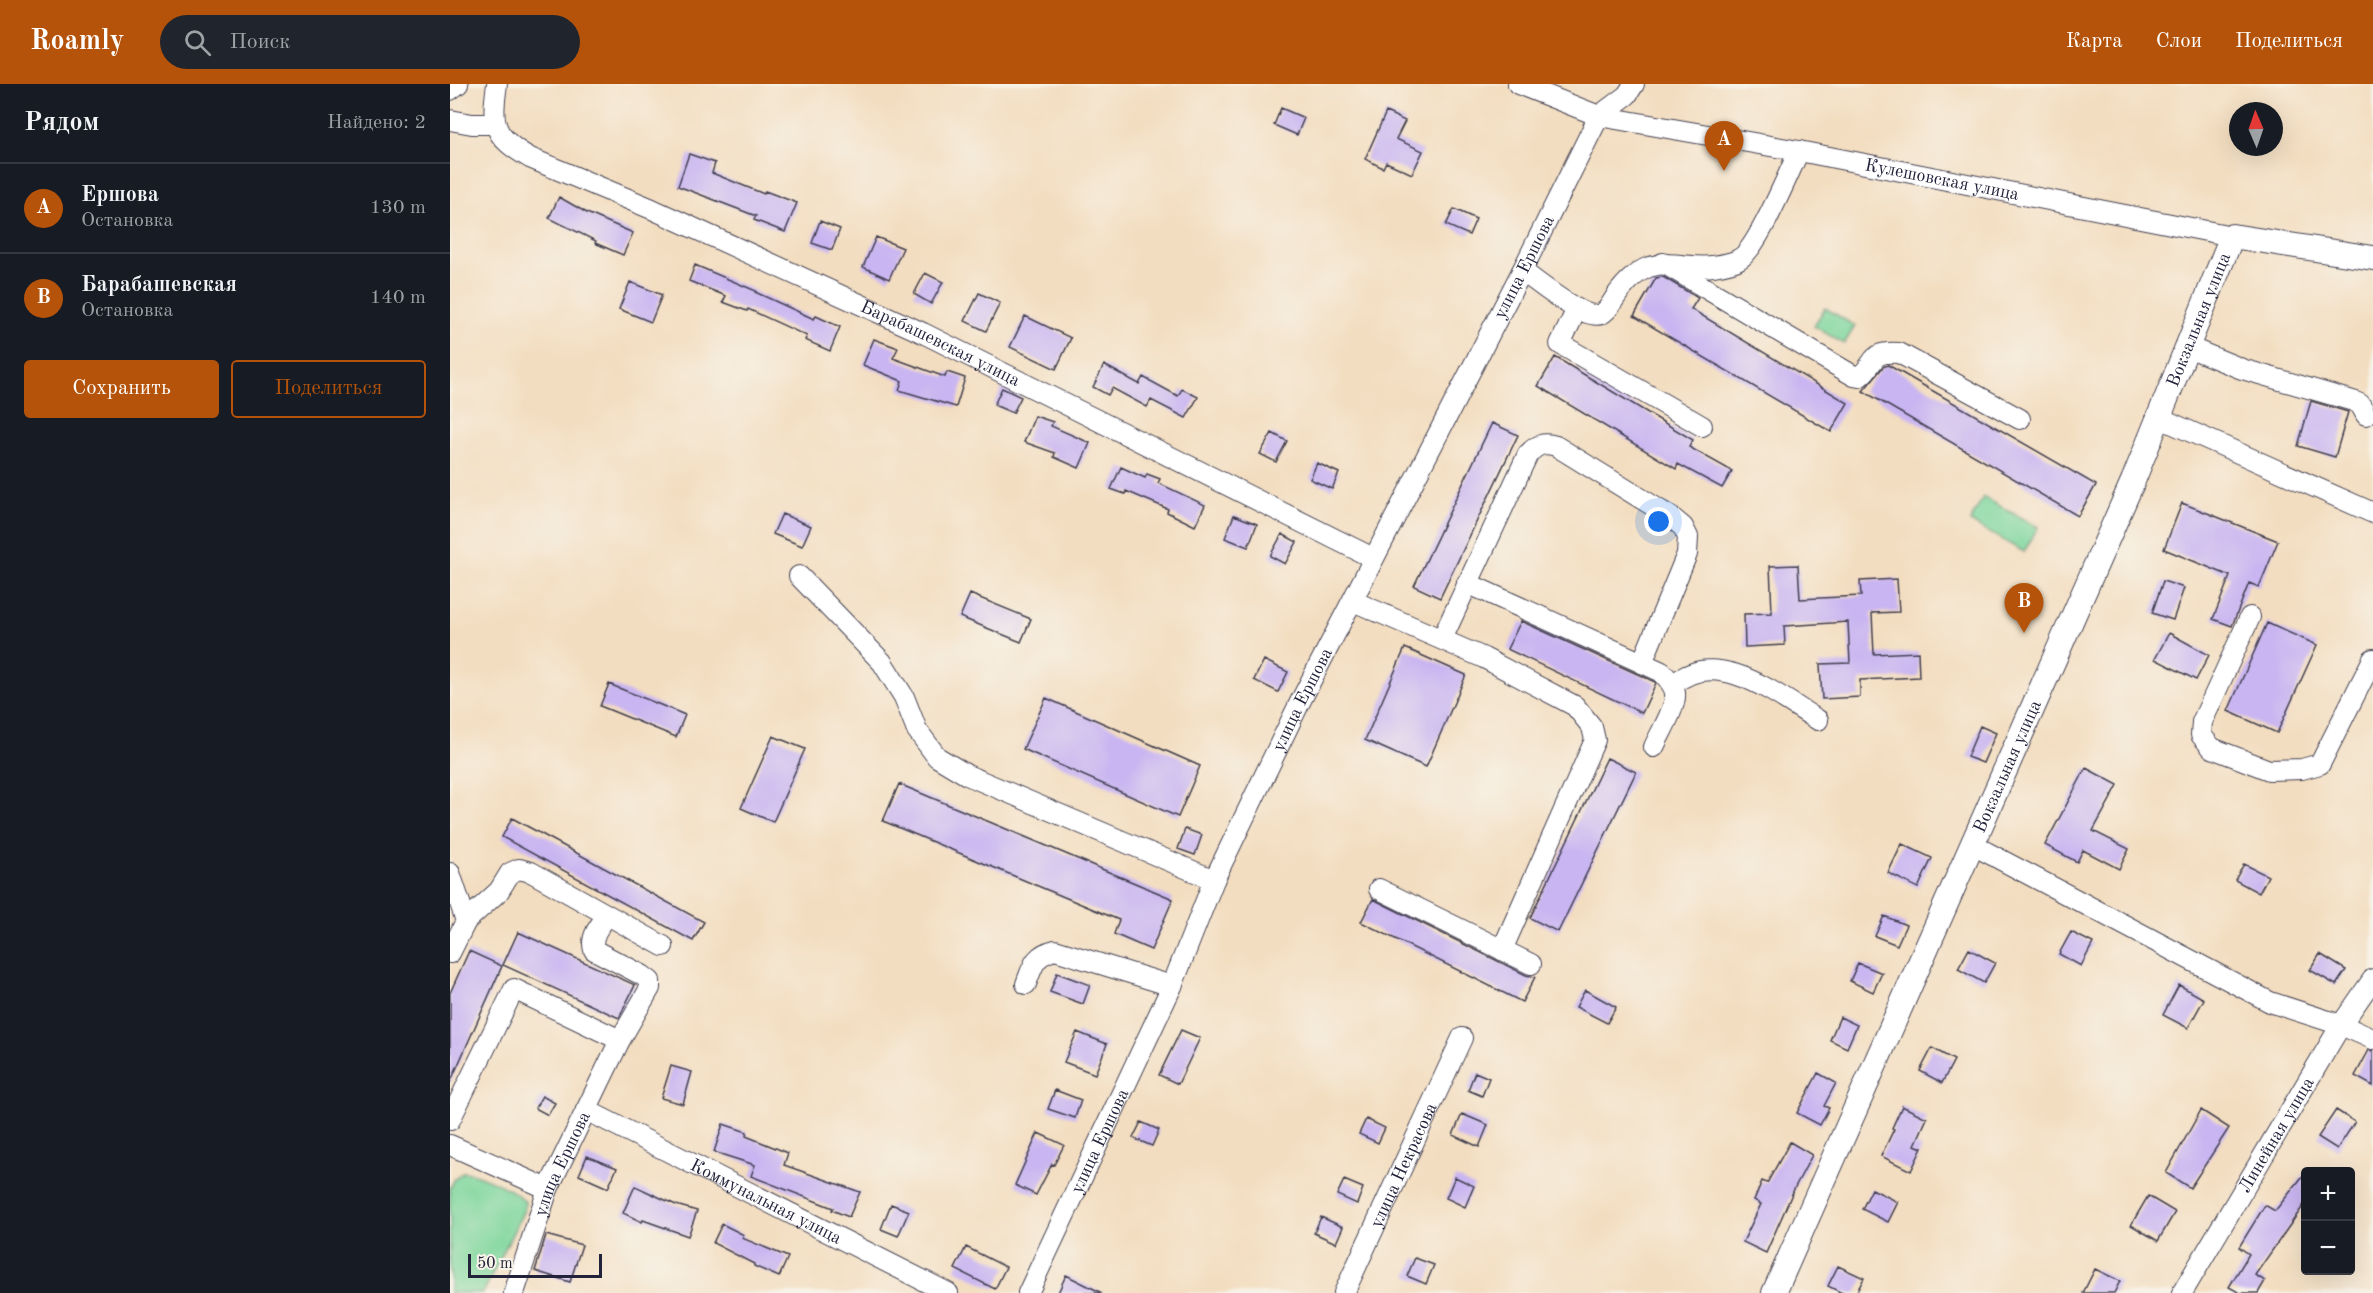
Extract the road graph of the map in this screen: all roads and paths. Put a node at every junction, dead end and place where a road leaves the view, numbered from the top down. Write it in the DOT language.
graph roads {
  1 [pos="458,84"];
  2 [pos="497,84"];
  3 [pos="1518,84"];
  4 [pos="1634,84"];
  5 [pos="450,90"];
  6 [pos="1599,116"];
  7 [pos="450,120"];
  8 [pos="498,131"];
  9 [pos="1799,151"];
  10 [pos="2232,236"];
  11 [pos="2373,258"];
  12 [pos="1663,263"];
  13 [pos="1522,271"];
  14 [pos="1577,309"];
  15 [pos="2188,347"];
  16 [pos="2366,415"];
  17 [pos="2160,418"];
  18 [pos="2020,419"];
  19 [pos="1702,426"];
  20 [pos="2373,513"];
  21 [pos="1373,558"];
  22 [pos="799,576"];
  23 [pos="1467,583"];
  24 [pos="1353,601"];
  25 [pos="2250,617"];
  26 [pos="1442,639"];
  27 [pos="2373,659"];
  28 [pos="1642,663"];
  29 [pos="1673,686"];
  30 [pos="1818,720"];
  31 [pos="1654,747"];
  32 [pos="1973,845"];
  33 [pos="450,873"];
  34 [pos="1214,880"];
  35 [pos="1379,889"];
  36 [pos="607,916"];
  37 [pos="466,921"];
  38 [pos="663,946"];
  39 [pos="1502,950"];
  40 [pos="450,953"];
  41 [pos="1531,964"];
  42 [pos="2373,979"];
  43 [pos="1026,984"];
  44 [pos="1172,986"];
  45 [pos="2341,1025"];
  46 [pos="1462,1038"];
  47 [pos="2373,1039"];
  48 [pos="620,1040"];
  49 [pos="586,1110"];
  50 [pos="450,1120"];
  51 [pos="450,1145"];
  52 [pos="548,1189"];
  53 [pos="514,1293"];
  54 [pos="948,1293"];
  55 [pos="1028,1293"];
  56 [pos="1344,1293"];
  57 [pos="1774,1293"];
  58 [pos="2182,1293"];
  1 -- 5 [label="street"];
  2 -- 8 [label="street"];
  3 -- 6 [label="street, Кулешовская улица"];
  4 -- 6 [label="street"];
  6 -- 9 [label="street, Кулешовская улица"];
  6 -- 13 [label="street, улица Ершова"];
  7 -- 8 [label="street"];
  8 -- 21 [label="street, Барабашевская улица"];
  9 -- 10 [label="street, Кулешовская улица"];
  9 -- 12 [label="street"];
  10 -- 11 [label="main road, Кулешовская улица"];
  10 -- 15 [label="main road, Вокзальная улица"];
  12 -- 14 [label="street"];
  12 -- 18 [label="street"];
  13 -- 14 [label="street"];
  13 -- 21 [label="street, улица Ершова"];
  14 -- 19 [label="street"];
  15 -- 16 [label="street"];
  15 -- 17 [label="main road, Вокзальная улица"];
  17 -- 20 [label="street"];
  17 -- 32 [label="main road, Вокзальная улица"];
  21 -- 24 [label="street, улица Ершова"];
  22 -- 34 [label="street"];
  23 -- 26 [label="street"];
  23 -- 28 [label="street"];
  23 -- 28 [label="street"];
  24 -- 26 [label="street"];
  24 -- 34 [label="street, улица Ершова"];
  25 -- 27 [label="street"];
  26 -- 39 [label="street"];
  28 -- 29 [label="street"];
  29 -- 30 [label="street"];
  29 -- 31 [label="street"];
  32 -- 45 [label="street"];
  32 -- 57 [label="main road, Вокзальная улица"];
  33 -- 37 [label="street"];
  34 -- 44 [label="street, улица Ершова"];
  35 -- 39 [label="street"];
  36 -- 37 [label="street"];
  36 -- 38 [label="street"];
  36 -- 48 [label="street, улица Ершова"];
  37 -- 40 [label="street"];
  39 -- 41 [label="street"];
  42 -- 45 [label="street, Линейная улица"];
  43 -- 44 [label="street"];
  44 -- 55 [label="street, улица Ершова"];
  45 -- 47 [label="street"];
  45 -- 58 [label="street, Линейная улица"];
  46 -- 56 [label="street, улица Некрасова"];
  48 -- 49 [label="street, улица Ершова"];
  48 -- 50 [label="street"];
  49 -- 52 [label="street, улица Ершова"];
  49 -- 54 [label="street, Коммунальная улица"];
  51 -- 52 [label="street"];
  52 -- 53 [label="street, улица Ершова"];
}
